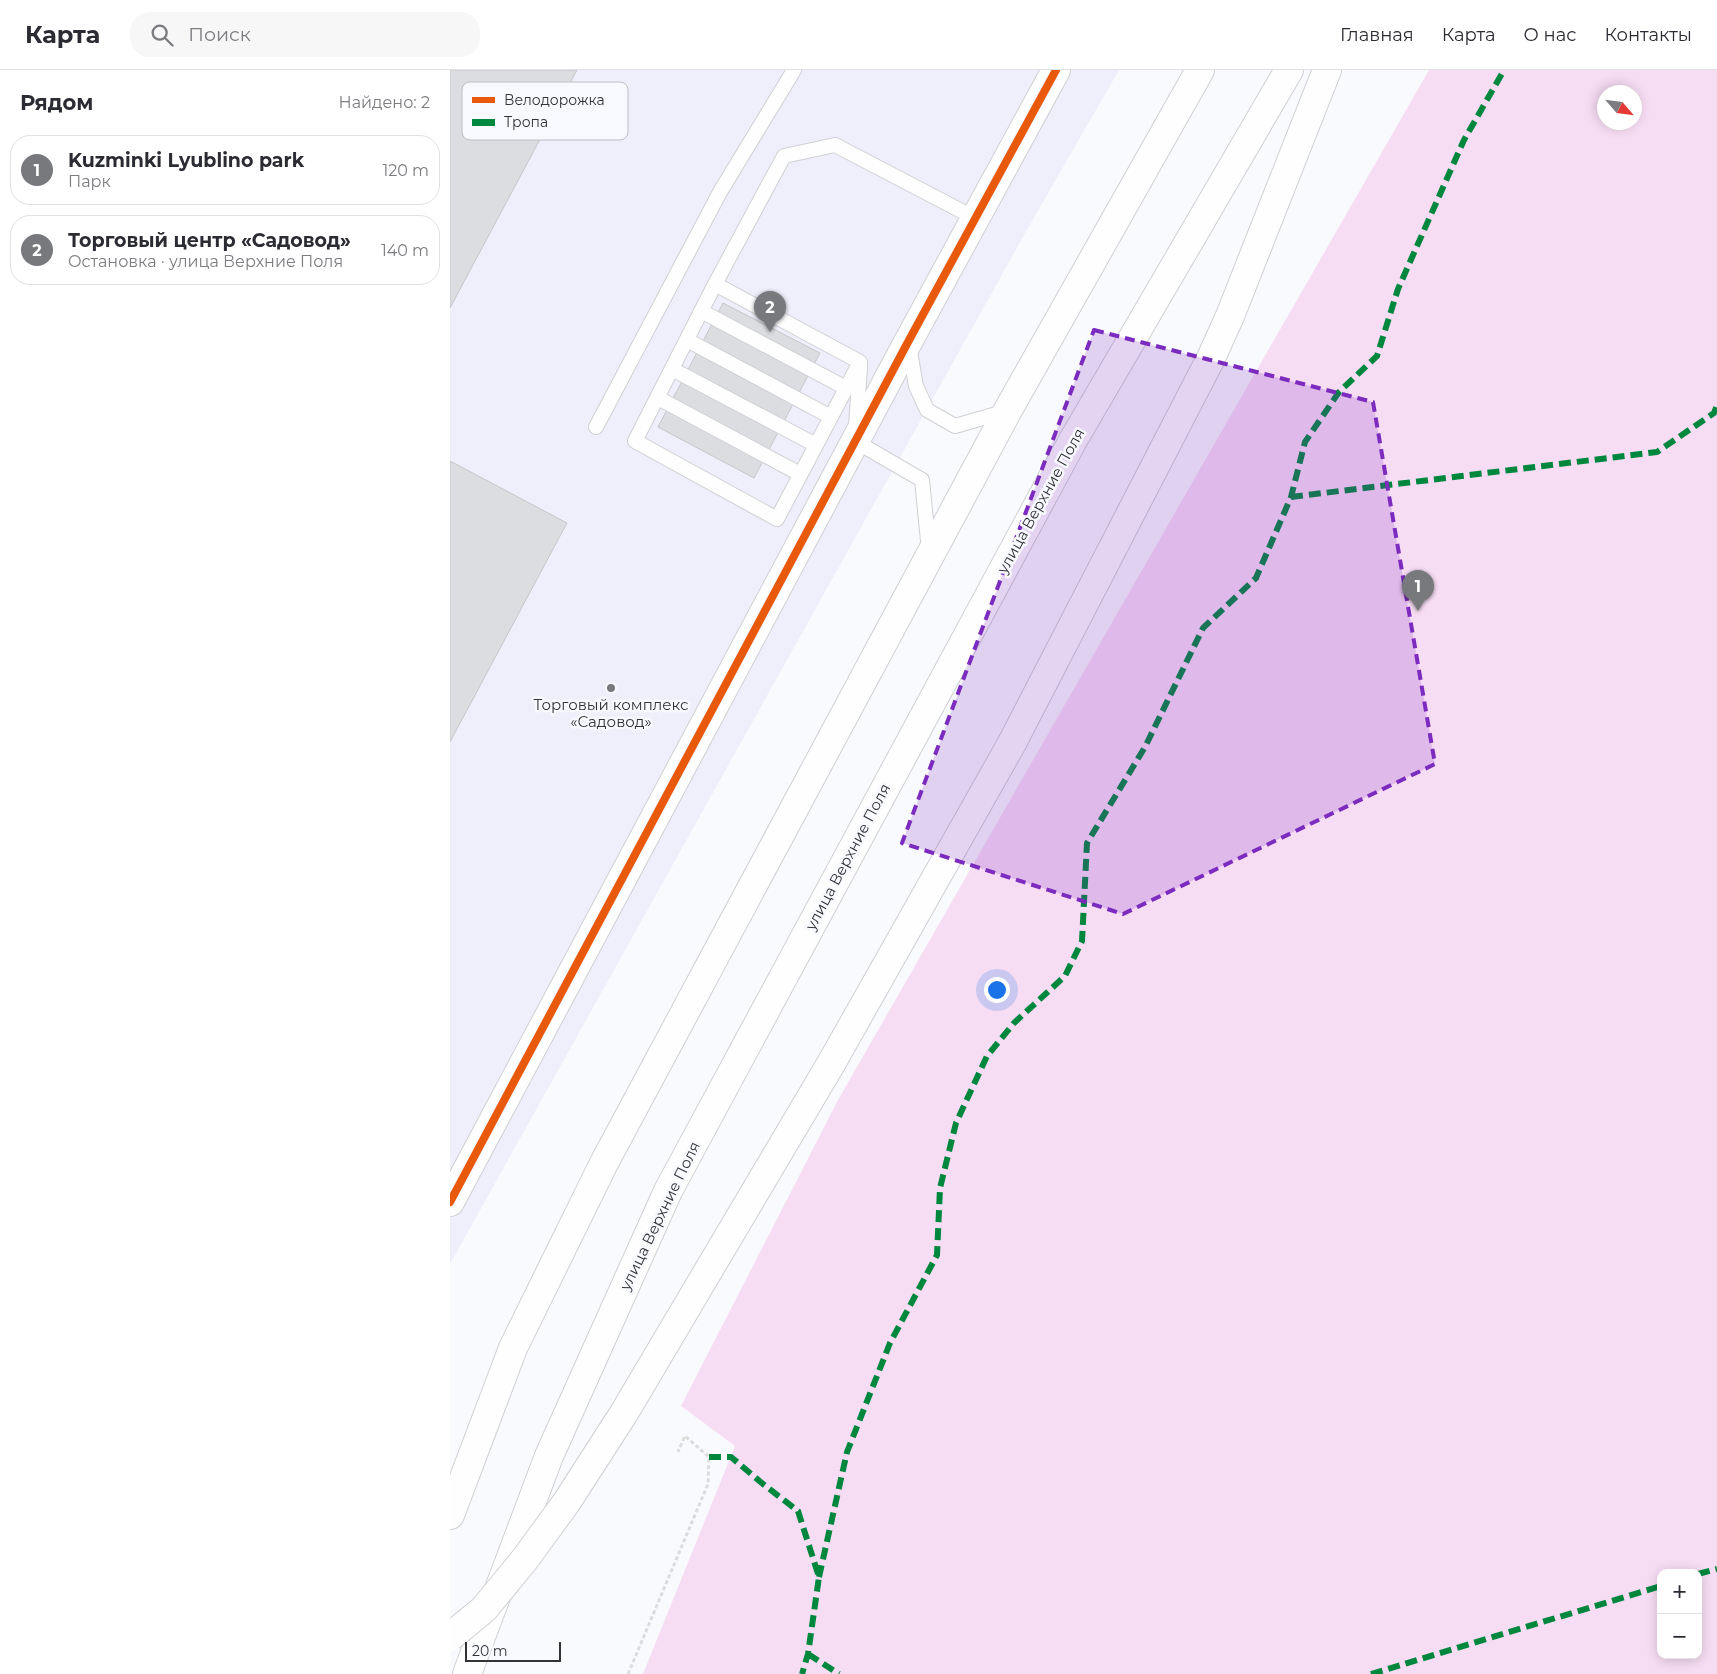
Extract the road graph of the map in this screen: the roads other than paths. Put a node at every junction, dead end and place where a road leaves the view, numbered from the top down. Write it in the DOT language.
graph roads {
  1 [pos="794,70"];
  2 [pos="1056,70"];
  3 [pos="1200,70"];
  4 [pos="1289,70"];
  5 [pos="1327,70"];
  6 [pos="976,218"];
  7 [pos="715,284"];
  8 [pos="702,311"];
  9 [pos="687,340"];
  10 [pos="908,342"];
  11 [pos="860,362"];
  12 [pos="672,369"];
  13 [pos="846,388"];
  14 [pos="658,398"];
  15 [pos="1008,410"];
  16 [pos="831,416"];
  17 [pos="596,427"];
  18 [pos="855,442"];
  19 [pos="816,445"];
  20 [pos="800,474"];
  21 [pos="929,554"];
  22 [pos="495,1118"];
  23 [pos="450,1160"];
  24 [pos="450,1202"];
  25 [pos="450,1515"];
  26 [pos="450,1637"];
  27 [pos="467,1674"];
  1 -- 17 [label="lane"];
  2 -- 6 [label="main road"];
  3 -- 15 [label="main road"];
  4 -- 27 [label="main road, улица Верхние Поля"];
  5 -- 26 [label="main road, bridge"];
  6 -- 7 [label="lane"];
  6 -- 10 [label="main road"];
  7 -- 8 [label="lane"];
  7 -- 11 [label="lane"];
  8 -- 9 [label="lane"];
  8 -- 13 [label="lane"];
  9 -- 12 [label="lane"];
  9 -- 16 [label="lane"];
  10 -- 15 [label="lane"];
  10 -- 18 [label="main road"];
  11 -- 13 [label="lane"];
  11 -- 18 [label="lane"];
  12 -- 14 [label="lane"];
  12 -- 19 [label="lane"];
  13 -- 16 [label="lane"];
  14 -- 20 [label="lane"];
  14 -- 20 [label="lane"];
  15 -- 21 [label="main road"];
  16 -- 19 [label="lane"];
  18 -- 21 [label="lane"];
  18 -- 22 [label="main road"];
  19 -- 20 [label="lane"];
  21 -- 25 [label="main road"];
  22 -- 23 [label="main road"];
  22 -- 24 [label="main road"];
}
